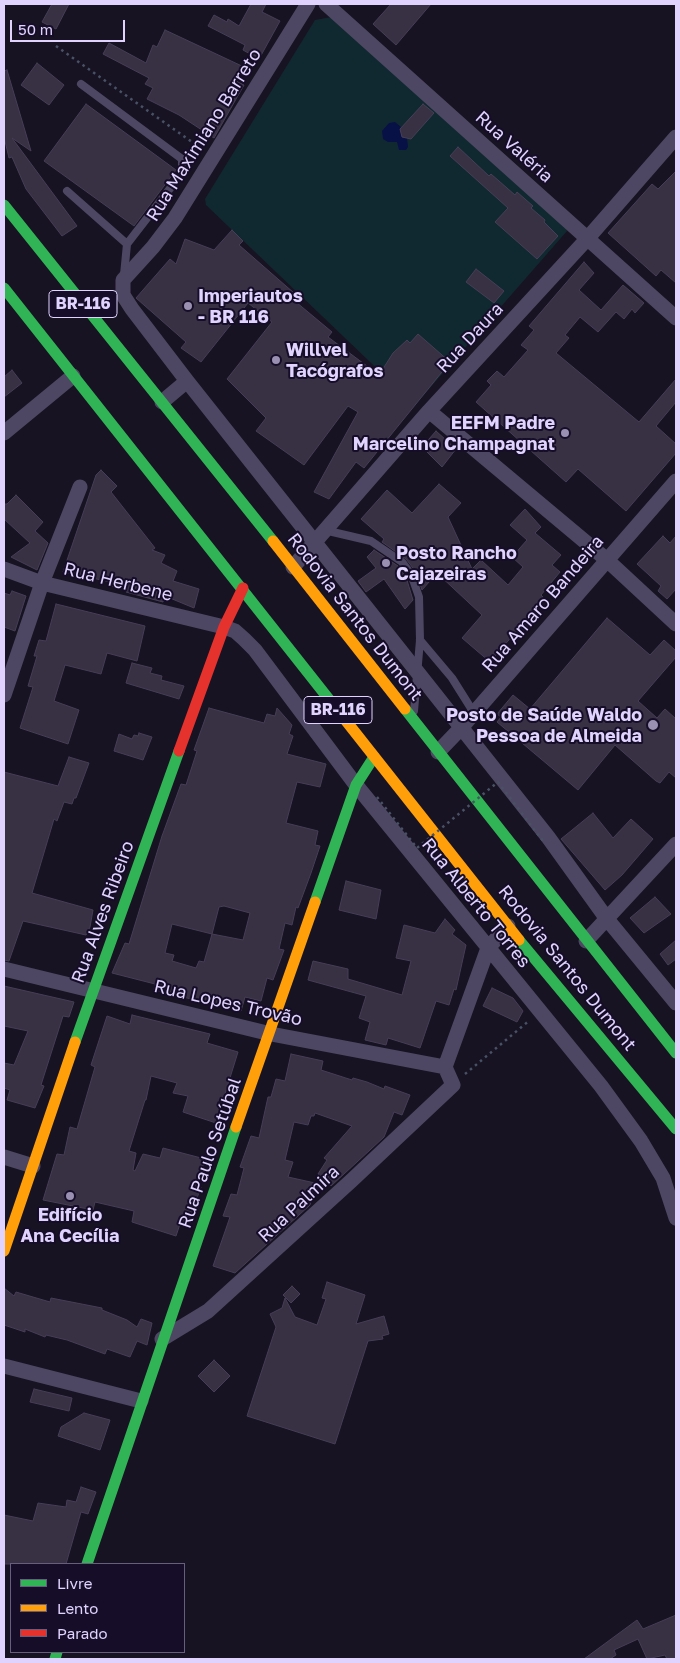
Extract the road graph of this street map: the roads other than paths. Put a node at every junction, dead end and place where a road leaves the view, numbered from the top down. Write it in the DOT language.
graph roads {
  1 [pos="308,4"];
  2 [pos="326,4"];
  3 [pos="81,84"];
  4 [pos="676,137"];
  5 [pos="67,191"];
  6 [pos="4,205"];
  7 [pos="587,239"];
  8 [pos="127,244"];
  9 [pos="123,280"];
  10 [pos="4,288"];
  11 [pos="676,318"];
  12 [pos="73,376"];
  13 [pos="187,381"];
  14 [pos="162,402"];
  15 [pos="429,411"];
  16 [pos="4,433"];
  17 [pos="676,481"];
  18 [pos="80,487"];
  19 [pos="319,535"];
  20 [pos="607,560"];
  21 [pos="293,567"];
  22 [pos="4,569"];
  23 [pos="42,582"];
  24 [pos="243,588"];
  25 [pos="676,624"];
  26 [pos="224,627"];
  27 [pos="420,640"];
  28 [pos="418,670"];
  29 [pos="4,695"];
  30 [pos="474,713"];
  31 [pos="414,720"];
  32 [pos="461,728"];
  33 [pos="438,752"];
  34 [pos="374,757"];
  35 [pos="356,785"];
  36 [pos="676,844"];
  37 [pos="606,919"];
  38 [pos="508,926"];
  39 [pos="586,941"];
  40 [pos="488,948"];
  41 [pos="4,970"];
  42 [pos="93,990"];
  43 [pos="676,1003"];
  44 [pos="271,1034"];
  45 [pos="676,1053"];
  46 [pos="445,1067"];
  47 [pos="676,1129"];
  48 [pos="5,1160"];
  49 [pos="33,1166"];
  50 [pos="676,1218"];
  51 [pos="4,1250"];
  52 [pos="162,1339"];
  53 [pos="4,1366"];
  54 [pos="142,1401"];
  55 [pos="87,1563"];
  1 -- 9 [label="street, Rua Maximiano Barreto"];
  2 -- 7 [label="street, Rua Valéria"];
  3 -- 8 [label="lane"];
  4 -- 7 [label="street, Rua Daura"];
  5 -- 8 [label="lane"];
  6 -- 14 [label="main road, Rodovia Santos Dumont / BR-116"];
  7 -- 11 [label="street, Rua Valéria"];
  7 -- 15 [label="street, Rua Daura"];
  8 -- 9 [label="lane"];
  9 -- 13 [label="street"];
  10 -- 12 [label="main road, Rodovia Santos Dumont / BR-116"];
  12 -- 16 [label="street"];
  12 -- 24 [label="main road, Rodovia Santos Dumont / BR-116"];
  13 -- 14 [label="street"];
  13 -- 19 [label="street"];
  14 -- 21 [label="main road, Rodovia Santos Dumont / BR-116"];
  15 -- 19 [label="street, Rua Daura"];
  15 -- 20 [label="street"];
  17 -- 20 [label="street, Rua Amaro Bandeira"];
  18 -- 23 [label="street"];
  19 -- 21 [label="street, Rua Daura"];
  19 -- 27 [label="lane"];
  19 -- 28 [label="street"];
  20 -- 25 [label="street"];
  20 -- 30 [label="street, Rua Amaro Bandeira"];
  21 -- 31 [label="main road, Rodovia Santos Dumont / BR-116"];
  22 -- 23 [label="street, Rua Herbene"];
  23 -- 26 [label="street, Rua Herbene"];
  23 -- 29 [label="street"];
  24 -- 26 [label="main road, Rua Alves Ribeiro"];
  24 -- 34 [label="main road, Rodovia Santos Dumont / BR-116"];
  26 -- 35 [label="street, Rua Alberto Torres"];
  26 -- 42 [label="main road, Rua Alves Ribeiro"];
  27 -- 28 [label="lane"];
  27 -- 30 [label="lane"];
  28 -- 31 [label="lane"];
  28 -- 32 [label="street"];
  30 -- 32 [label="street, Rua Amaro Bandeira"];
  31 -- 33 [label="main road, Rodovia Santos Dumont / BR-116"];
  32 -- 33 [label="street, Rua Amaro Bandeira"];
  32 -- 37 [label="street"];
  33 -- 39 [label="main road, Rodovia Santos Dumont / BR-116"];
  34 -- 35 [label="main road, Rua Paulo Setúbal"];
  34 -- 38 [label="main road, Rodovia Santos Dumont / BR-116"];
  35 -- 40 [label="street, Rua Alberto Torres"];
  35 -- 44 [label="main road, Rua Paulo Setúbal"];
  36 -- 37 [label="street"];
  37 -- 39 [label="street"];
  37 -- 43 [label="street"];
  38 -- 40 [label="street"];
  38 -- 47 [label="main road, Rodovia Santos Dumont / BR-116"];
  39 -- 45 [label="main road, Rodovia Santos Dumont / BR-116"];
  40 -- 46 [label="street"];
  40 -- 50 [label="street, Rua Alberto Torres"];
  41 -- 42 [label="street, Rua Lopes Trovão"];
  42 -- 44 [label="street, Rua Lopes Trovão"];
  42 -- 49 [label="main road, Rua Alves Ribeiro"];
  44 -- 46 [label="street, Rua Lopes Trovão"];
  44 -- 52 [label="main road, Rua Paulo Setúbal"];
  46 -- 52 [label="street, Rua Palmira"];
  48 -- 49 [label="street"];
  49 -- 51 [label="main road, Rua Alves Ribeiro"];
  52 -- 54 [label="main road, Rua Paulo Setúbal"];
  53 -- 54 [label="street"];
  54 -- 55 [label="main road, Rua Paulo Setúbal"];
}
